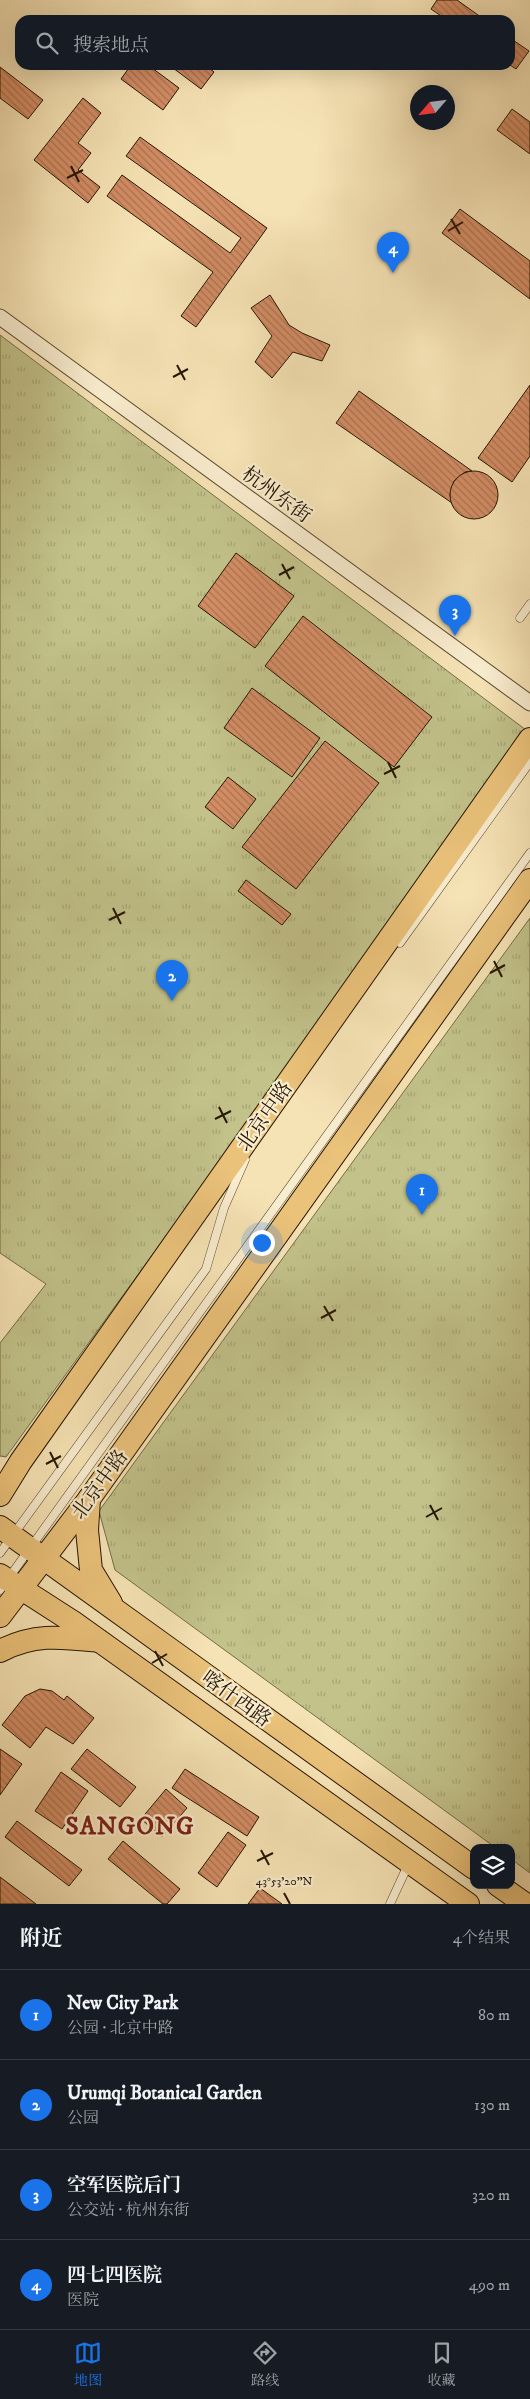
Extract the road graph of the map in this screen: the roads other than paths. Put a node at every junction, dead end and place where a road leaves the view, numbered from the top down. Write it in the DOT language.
graph roads {
  1 [pos="0,317"];
  2 [pos="530,604"];
  3 [pos="520,618"];
  4 [pos="530,704"];
  5 [pos="530,740"];
  6 [pos="530,762"];
  7 [pos="530,853"];
  8 [pos="530,880"];
  9 [pos="392,953"];
  10 [pos="251,1151"];
  11 [pos="0,1495"];
  12 [pos="89,1499"];
  13 [pos="15,1563"];
  14 [pos="115,1611"];
  15 [pos="0,1616"];
  16 [pos="101,1642"];
  17 [pos="0,1651"];
  18 [pos="410,1863"];
  19 [pos="470,1865"];
  20 [pos="504,1889"];
  21 [pos="390,1904"];
  22 [pos="468,1904"];
  23 [pos="525,1904"];
  1 -- 4 [label="street, 杭州东街"];
  2 -- 3 [label="lane"];
  5 -- 11 [label="main road, 北京中路"];
  6 -- 9 [label="lane"];
  7 -- 13 [label="lane"];
  8 -- 12 [label="main road, 北京中路"];
  10 -- 13 [label="lane"];
  12 -- 13 [label="main road, 北京中路"];
  12 -- 14 [label="main road"];
  13 -- 14 [label="main road, 喀什西路"];
  13 -- 15 [label="main road, 北京中路"];
  13 -- 16 [label="main road, 喀什西路"];
  14 -- 19 [label="main road, 喀什西路"];
  16 -- 17 [label="main road"];
  16 -- 18 [label="main road, 喀什西路"];
  18 -- 21 [label="lane"];
  18 -- 22 [label="main road, 喀什西路"];
  20 -- 23 [label="main road"];
}
